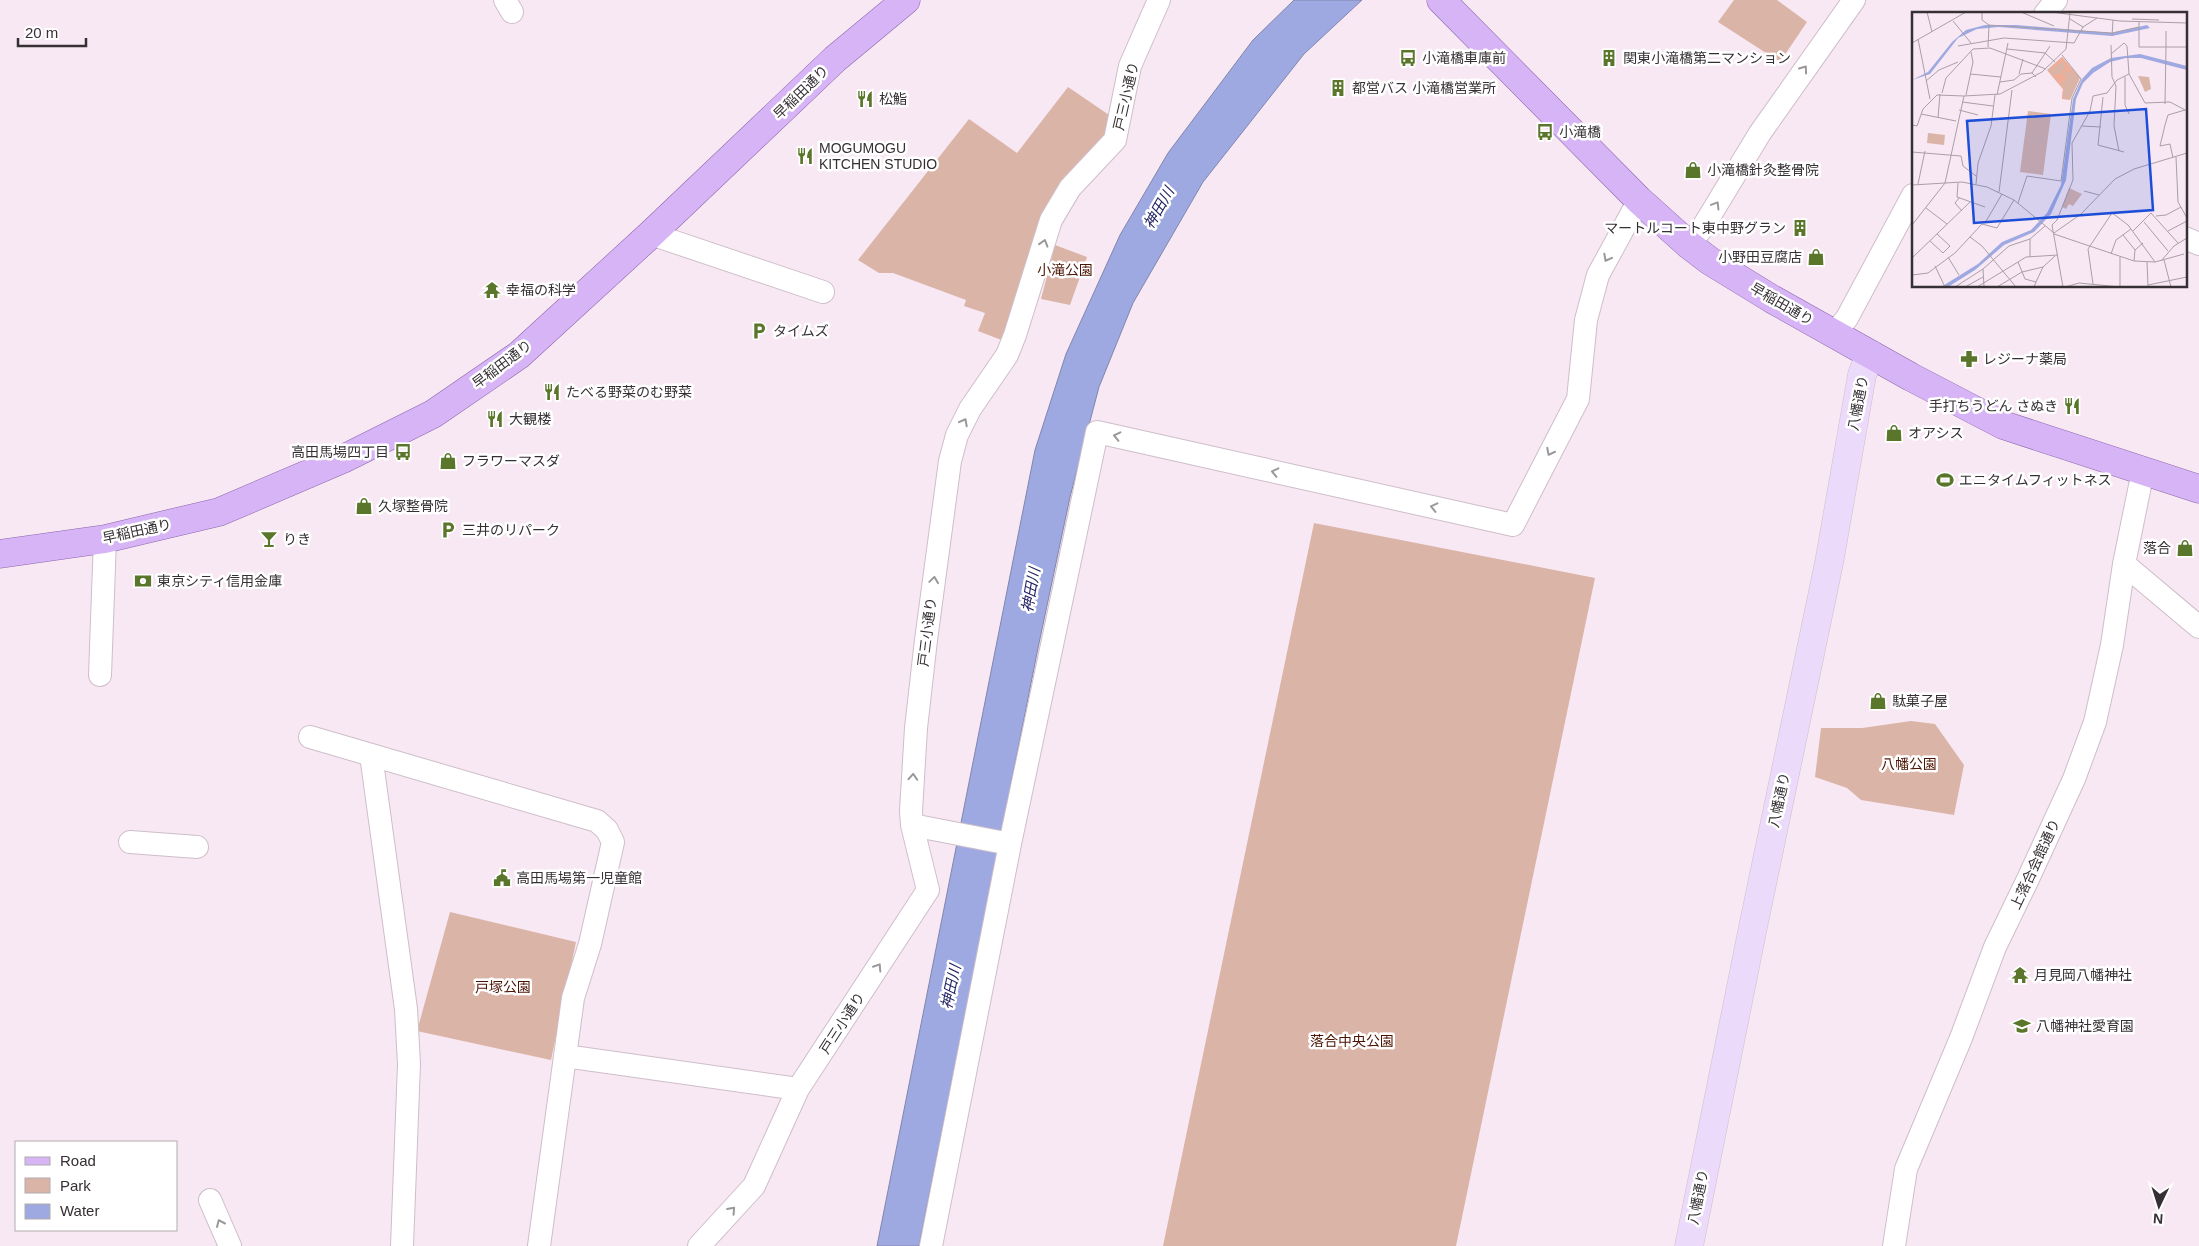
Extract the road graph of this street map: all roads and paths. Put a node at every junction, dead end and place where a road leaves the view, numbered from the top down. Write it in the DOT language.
graph roads {
  1 [pos="906,0"];
  2 [pos="1159,0"];
  3 [pos="1441,0"];
  4 [pos="1854,0"];
  5 [pos="2056,0"];
  6 [pos="2047,12"];
  7 [pos="1912,197"];
  8 [pos="1639,200"];
  9 [pos="651,234"];
  10 [pos="2186,238"];
  11 [pos="2199,244"];
  12 [pos="1689,245"];
  13 [pos="823,292"];
  14 [pos="1834,334"];
  15 [pos="1870,354"];
  16 [pos="2143,472"];
  17 [pos="2199,489"];
  18 [pos="105,539"];
  19 [pos="0,554"];
  20 [pos="2124,564"];
  21 [pos="2199,628"];
  22 [pos="100,675"];
  23 [pos="310,737"];
  24 [pos="371,755"];
  25 [pos="912,825"];
  26 [pos="130,842"];
  27 [pos="1004,843"];
  28 [pos="197,847"];
  29 [pos="565,1056"];
  30 [pos="798,1089"];
  31 [pos="210,1200"];
  32 [pos="230,1246"];
  33 [pos="402,1246"];
  34 [pos="539,1246"];
  35 [pos="699,1246"];
  36 [pos="931,1246"];
  37 [pos="1688,1246"];
  38 [pos="1894,1246"];
  1 -- 9 [label="main road, 早稲田通り"];
  25 -- 2 [label="street, 戸三小通り, one-way"];
  3 -- 8 [label="main road, 早稲田通り"];
  12 -- 4 [label="street, one-way"];
  5 -- 6 [label="street"];
  7 -- 14 [label="street"];
  8 -- 12 [label="main road, 早稲田通り"];
  8 -- 27 [label="street, one-way"];
  9 -- 13 [label="street"];
  9 -- 18 [label="main road, 早稲田通り"];
  10 -- 11 [label="street"];
  12 -- 14 [label="main road, 早稲田通り"];
  14 -- 15 [label="main road, 早稲田通り"];
  15 -- 16 [label="main road, 早稲田通り"];
  15 -- 37 [label="street, 八幡通り"];
  16 -- 17 [label="main road, 早稲田通り"];
  16 -- 20 [label="street, 上落合会館通り"];
  18 -- 19 [label="main road, 早稲田通り"];
  18 -- 22 [label="street"];
  20 -- 21 [label="street"];
  20 -- 38 [label="street, 上落合会館通り"];
  23 -- 24 [label="street"];
  24 -- 29 [label="street"];
  24 -- 33 [label="street"];
  25 -- 27 [label="street"];
  30 -- 25 [label="street, 戸三小通り, one-way"];
  26 -- 28 [label="street"];
  27 -- 36 [label="street"];
  29 -- 30 [label="street"];
  29 -- 34 [label="street"];
  35 -- 30 [label="street, 戸三小通り, one-way"];
  32 -- 31 [label="street, one-way"];
}
